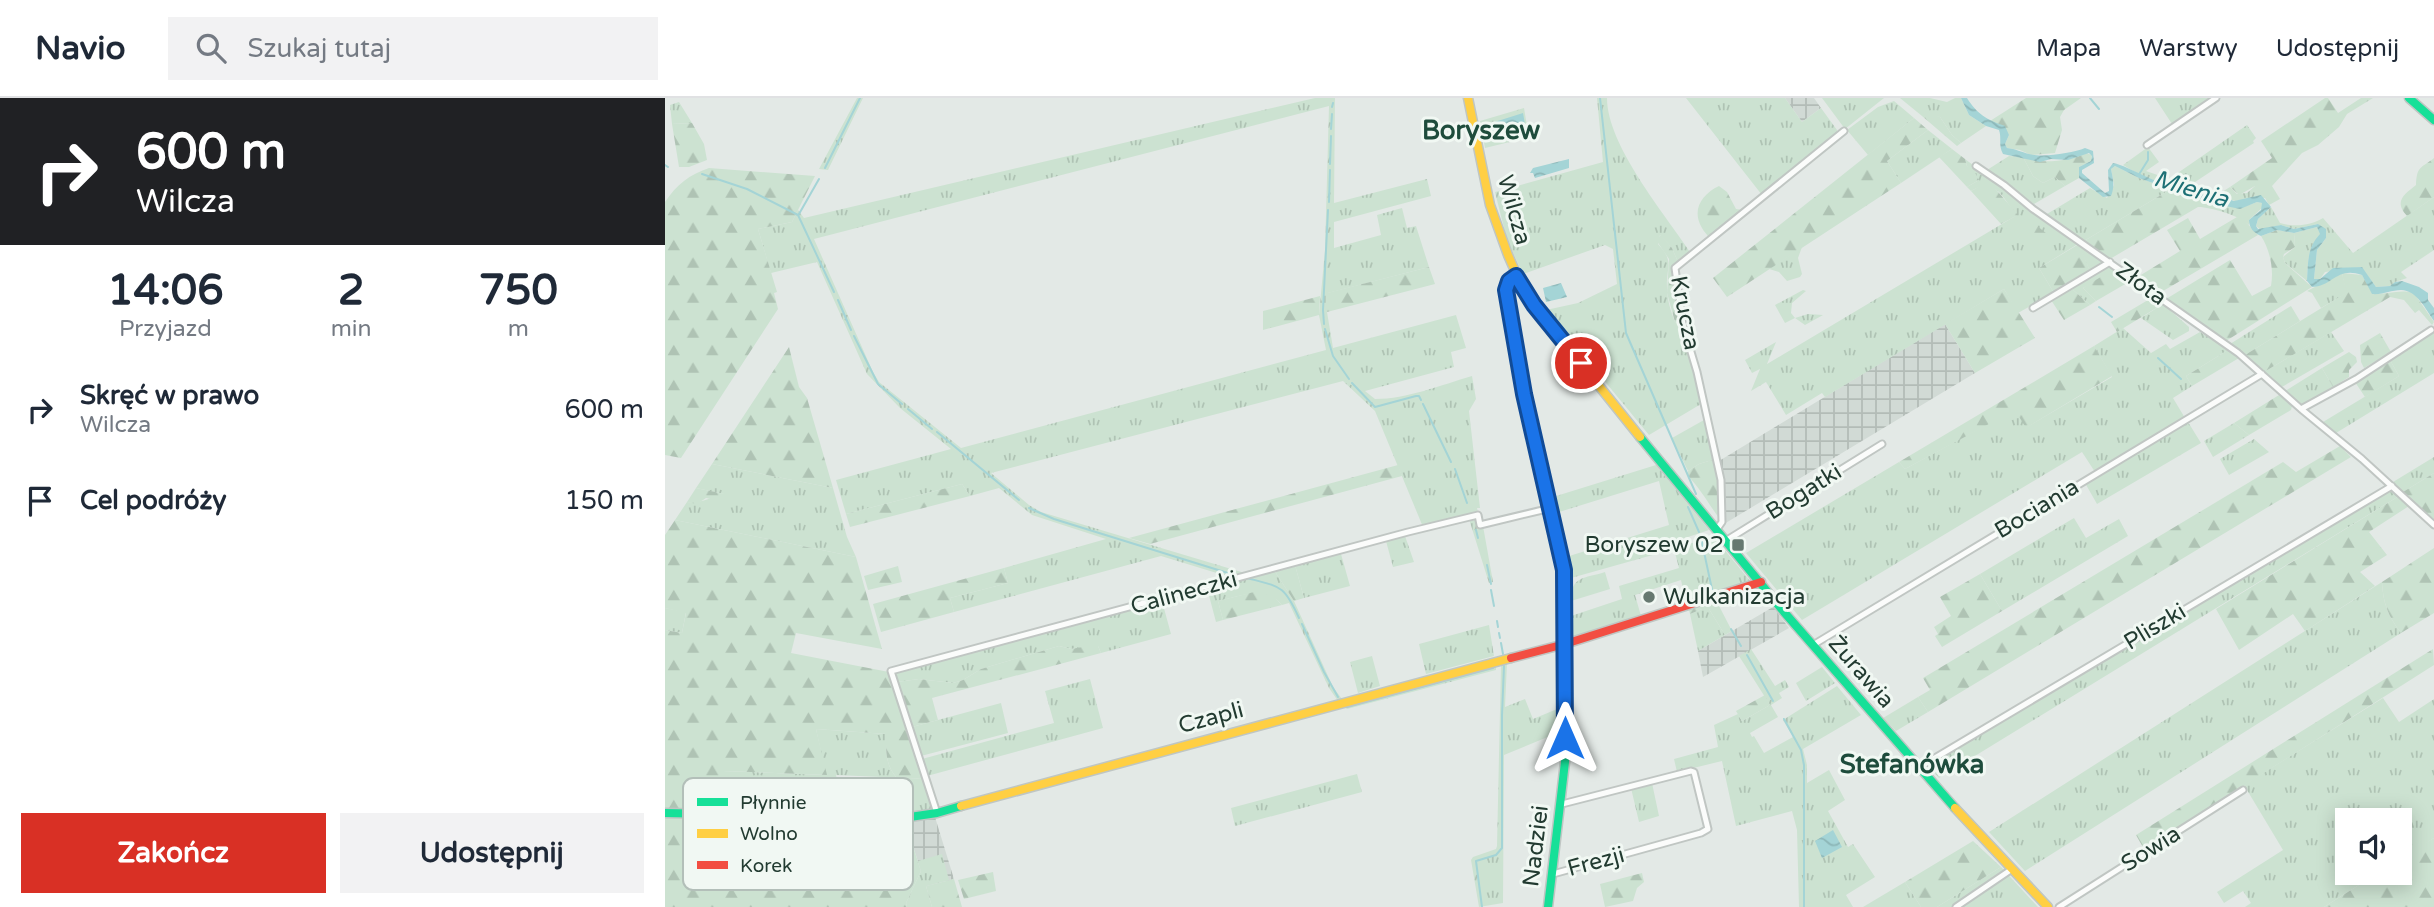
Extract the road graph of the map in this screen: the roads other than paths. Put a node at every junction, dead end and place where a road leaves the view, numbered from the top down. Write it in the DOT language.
graph roads {
  1 [pos="1468,98"];
  2 [pos="2216,98"];
  3 [pos="2409,98"];
  4 [pos="2434,120"];
  5 [pos="1844,131"];
  6 [pos="2147,145"];
  7 [pos="1976,166"];
  8 [pos="2110,262"];
  9 [pos="1516,276"];
  10 [pos="2033,308"];
  11 [pos="2431,330"];
  12 [pos="2262,374"];
  13 [pos="2301,409"];
  14 [pos="1882,444"];
  15 [pos="1655,453"];
  16 [pos="2392,486"];
  17 [pos="1551,508"];
  18 [pos="2434,525"];
  19 [pos="1717,529"];
  20 [pos="1727,540"];
  21 [pos="1758,582"];
  22 [pos="1565,644"];
  23 [pos="1813,645"];
  24 [pos="1918,768"];
  25 [pos="2243,790"];
  26 [pos="1562,804"];
  27 [pos="665,813"];
  28 [pos="683,813"];
  29 [pos="937,814"];
  30 [pos="913,817"];
  31 [pos="2012,870"];
  32 [pos="1553,874"];
  33 [pos="1548,907"];
  34 [pos="1956,907"];
  35 [pos="2048,907"];
  36 [pos="2059,907"];
  1 -- 9 [label="street, Wilcza"];
  2 -- 6 [label="street"];
  3 -- 4 [label="street"];
  5 -- 19 [label="street, Krucza"];
  7 -- 8 [label="street, Złota"];
  8 -- 10 [label="street"];
  8 -- 12 [label="street, Złota"];
  9 -- 15 [label="street, Wilcza"];
  9 -- 17 [label="street, Nadziei"];
  11 -- 13 [label="street"];
  12 -- 13 [label="street, Złota"];
  12 -- 23 [label="street, Bociania"];
  13 -- 16 [label="street, Złota"];
  14 -- 20 [label="street, Bogatki"];
  15 -- 19 [label="street, Żurawia"];
  16 -- 18 [label="street, Złota"];
  16 -- 24 [label="street, Pliszki"];
  17 -- 22 [label="street, Nadziei"];
  17 -- 29 [label="street, Calineczki"];
  19 -- 20 [label="street, Żurawia"];
  20 -- 21 [label="street, Żurawia"];
  21 -- 22 [label="street, Czapli"];
  21 -- 23 [label="street, Żurawia"];
  22 -- 26 [label="street, Nadziei"];
  22 -- 29 [label="street, Czapli"];
  23 -- 24 [label="street, Żurawia"];
  24 -- 31 [label="street, Żurawia"];
  25 -- 36 [label="street, Sowia"];
  26 -- 32 [label="street, Nadziei"];
  26 -- 32 [label="street, Frezji"];
  27 -- 28 [label="street, Czapli"];
  29 -- 30 [label="street, Czapli"];
  31 -- 34 [label="street"];
  31 -- 35 [label="street, Żurawia"];
  32 -- 33 [label="street, Nadziei"];
}
